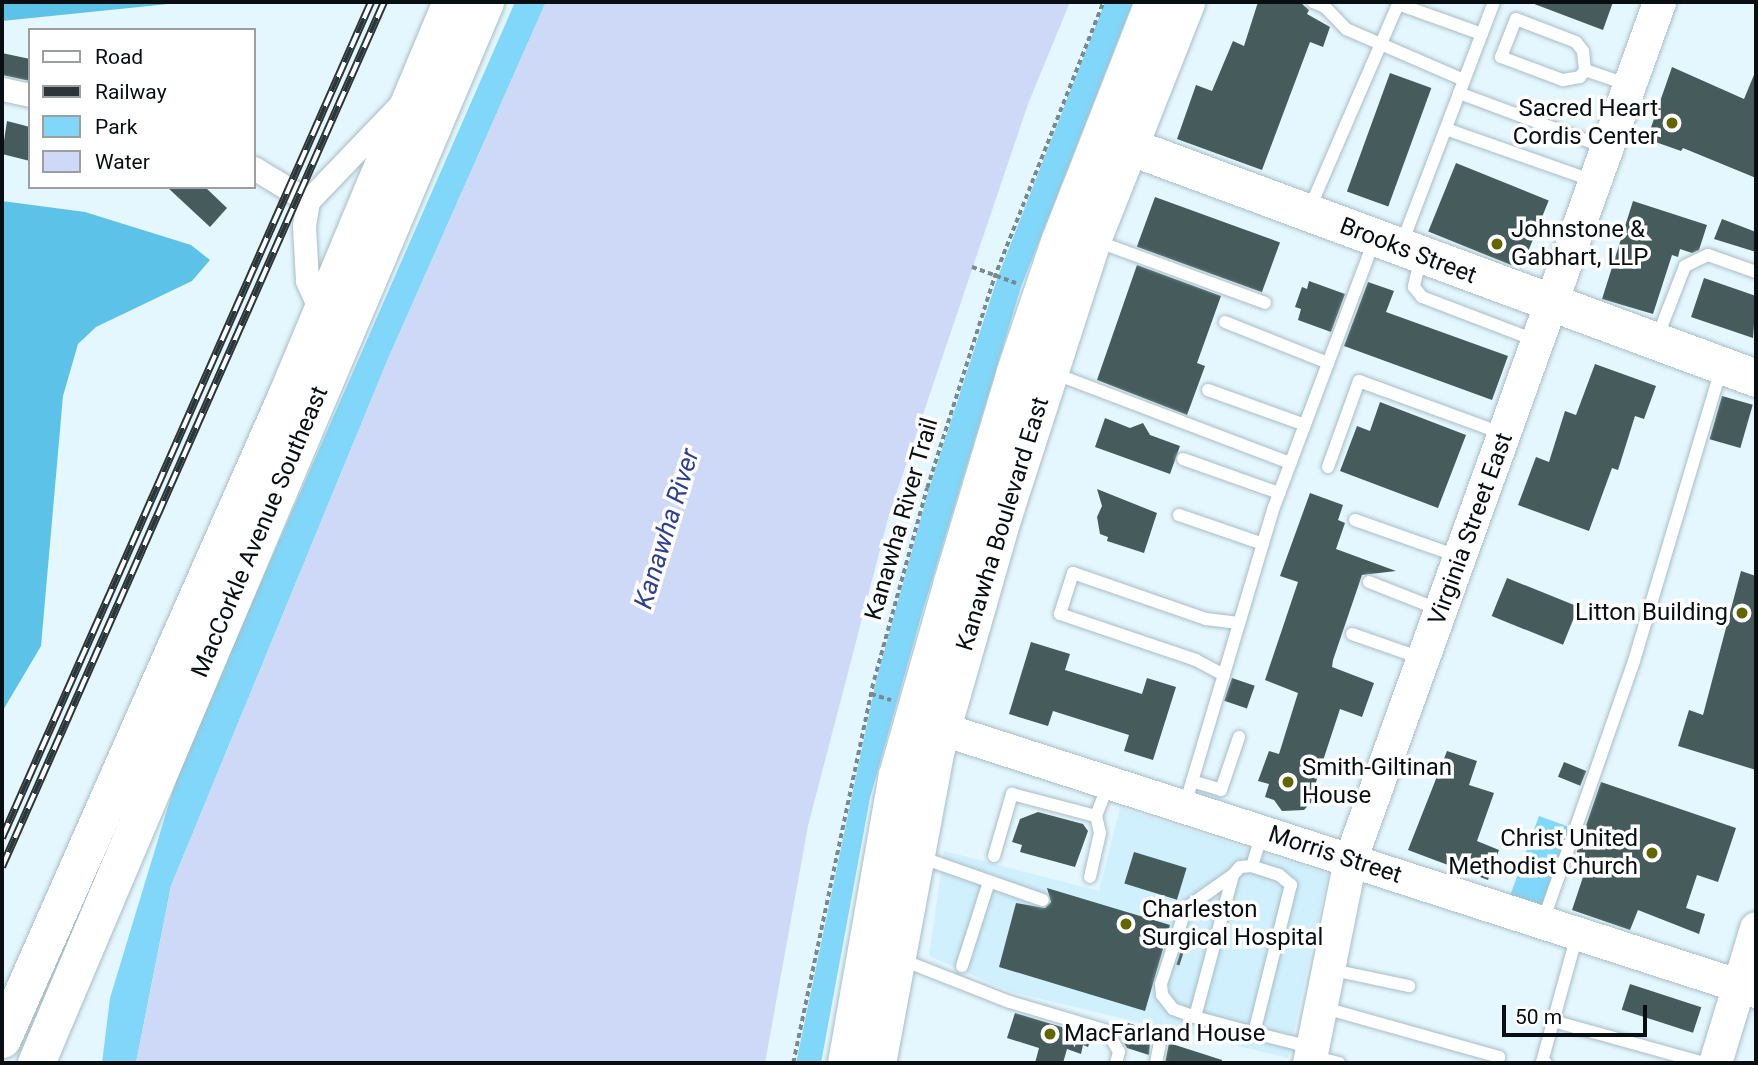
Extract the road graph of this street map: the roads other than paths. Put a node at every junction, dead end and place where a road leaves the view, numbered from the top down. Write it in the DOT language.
graph roads {
  1 [pos="451,2"];
  2 [pos="485,2"];
  3 [pos="1153,2"];
  4 [pos="1186,2"];
  5 [pos="1313,2"];
  6 [pos="1494,2"];
  7 [pos="1659,2"];
  8 [pos="1398,3"];
  9 [pos="1482,34"];
  10 [pos="1380,44"];
  11 [pos="1585,70"];
  12 [pos="1464,79"];
  13 [pos="1630,85"];
  14 [pos="2,89"];
  15 [pos="413,92"];
  16 [pos="1460,93"];
  17 [pos="28,95"];
  18 [pos="1446,129"];
  19 [pos="1114,140"];
  20 [pos="1608,148"];
  21 [pos="256,169"];
  22 [pos="1596,181"];
  23 [pos="308,201"];
  24 [pos="1308,213"];
  25 [pos="1092,240"];
  26 [pos="1399,247"];
  27 [pos="1756,272"];
  28 [pos="1265,303"];
  29 [pos="1552,305"];
  30 [pos="321,312"];
  31 [pos="1225,322"];
  32 [pos="1539,342"];
  33 [pos="1656,342"];
  34 [pos="1328,363"];
  35 [pos="1745,370"];
  36 [pos="1050,371"];
  37 [pos="1208,390"];
  38 [pos="1305,425"];
  39 [pos="1505,434"];
  40 [pos="1183,459"];
  41 [pos="1290,463"];
  42 [pos="1328,467"];
  43 [pos="1279,493"];
  44 [pos="1179,515"];
  45 [pos="1355,520"];
  46 [pos="1263,544"];
  47 [pos="1460,557"];
  48 [pos="1369,582"];
  49 [pos="1441,610"];
  50 [pos="1239,623"];
  51 [pos="1352,634"];
  52 [pos="1423,659"];
  53 [pos="1224,675"];
  54 [pos="919,716"];
  55 [pos="1238,737"];
  56 [pos="1109,781"];
  57 [pos="1189,793"];
  58 [pos="1096,816"];
  59 [pos="1263,831"];
  60 [pos="916,856"];
  61 [pos="994,856"];
  62 [pos="1350,860"];
  63 [pos="1252,866"];
  64 [pos="1233,875"];
  65 [pos="1090,877"];
  66 [pos="989,882"];
  67 [pos="1043,901"];
  68 [pos="1543,922"];
  69 [pos="1756,928"];
  70 [pos="1578,933"];
  71 [pos="897,958"];
  72 [pos="962,966"];
  73 [pos="1328,969"];
  74 [pos="1409,986"];
  75 [pos="1748,988"];
  76 [pos="1320,1007"];
  77 [pos="1195,1017"];
  78 [pos="1553,1021"];
  79 [pos="1254,1033"];
  80 [pos="1161,1038"];
  81 [pos="2,1039"];
  82 [pos="1320,1061"];
  83 [pos="36,1063"];
  84 [pos="846,1063"];
  85 [pos="877,1063"];
  86 [pos="1116,1063"];
  87 [pos="1156,1063"];
  88 [pos="1498,1063"];
  89 [pos="1544,1063"];
  90 [pos="1704,1063"];
  91 [pos="1715,1063"];
  1 -- 15 [label="main road, MacCorkle Avenue Southeast"];
  2 -- 83 [label="main road, MacCorkle Avenue Southeast"];
  3 -- 19 [label="main road, Kanawha Boulevard East"];
  4 -- 19 [label="main road, Kanawha Boulevard East"];
  5 -- 10 [label="lane"];
  6 -- 9 [label="lane"];
  7 -- 13 [label="main road, Virginia Street East"];
  8 -- 9 [label="lane"];
  8 -- 10 [label="lane"];
  9 -- 12 [label="lane"];
  10 -- 12 [label="lane"];
  10 -- 24 [label="lane"];
  11 -- 11 [label="lane"];
  11 -- 13 [label="lane"];
  12 -- 16 [label="lane"];
  13 -- 20 [label="main road, Virginia Street East"];
  14 -- 17 [label="street"];
  15 -- 23 [label="street"];
  15 -- 30 [label="main road, MacCorkle Avenue Southeast"];
  16 -- 18 [label="lane"];
  16 -- 20 [label="lane"];
  18 -- 22 [label="lane"];
  18 -- 26 [label="lane"];
  19 -- 24 [label="main road, Brooks Street"];
  19 -- 25 [label="main road, Kanawha Boulevard East"];
  19 -- 54 [label="main road, Kanawha Boulevard East"];
  20 -- 22 [label="main road, Virginia Street East"];
  21 -- 23 [label="street"];
  22 -- 29 [label="main road, Virginia Street East"];
  23 -- 30 [label="street"];
  24 -- 26 [label="main road, Brooks Street"];
  25 -- 28 [label="lane"];
  25 -- 36 [label="main road, Kanawha Boulevard East"];
  26 -- 29 [label="main road, Brooks Street"];
  26 -- 32 [label="lane"];
  26 -- 34 [label="lane"];
  27 -- 33 [label="lane"];
  29 -- 32 [label="main road, Virginia Street East"];
  29 -- 33 [label="main road, Brooks Street"];
  30 -- 81 [label="main road, MacCorkle Avenue Southeast"];
  31 -- 34 [label="lane"];
  32 -- 39 [label="main road, Virginia Street East"];
  33 -- 35 [label="main road, Brooks Street"];
  34 -- 38 [label="lane"];
  35 -- 68 [label="lane"];
  36 -- 41 [label="lane"];
  36 -- 54 [label="main road, Kanawha Boulevard East"];
  37 -- 38 [label="lane"];
  38 -- 41 [label="lane"];
  39 -- 42 [label="lane"];
  39 -- 47 [label="main road, Virginia Street East"];
  40 -- 43 [label="lane"];
  41 -- 43 [label="lane"];
  43 -- 46 [label="lane"];
  44 -- 46 [label="lane"];
  45 -- 47 [label="lane"];
  46 -- 50 [label="lane"];
  47 -- 49 [label="main road, Virginia Street East"];
  48 -- 49 [label="lane"];
  49 -- 52 [label="main road, Virginia Street East"];
  50 -- 53 [label="lane"];
  50 -- 53 [label="lane"];
  51 -- 52 [label="lane"];
  52 -- 62 [label="main road, Virginia Street East"];
  53 -- 57 [label="lane"];
  54 -- 56 [label="main road, Morris Street"];
  54 -- 60 [label="main road, Kanawha Boulevard East"];
  54 -- 84 [label="main road, Kanawha Boulevard East"];
  55 -- 57 [label="lane"];
  56 -- 57 [label="main road, Morris Street"];
  56 -- 58 [label="lane"];
  57 -- 59 [label="main road, Morris Street"];
  58 -- 61 [label="lane"];
  58 -- 65 [label="lane"];
  59 -- 62 [label="main road, Morris Street"];
  59 -- 63 [label="lane"];
  60 -- 66 [label="lane"];
  60 -- 71 [label="main road, Kanawha Boulevard East"];
  62 -- 68 [label="main road, Morris Street"];
  62 -- 73 [label="main road, Virginia Street East"];
  63 -- 64 [label="lane"];
  63 -- 79 [label="lane"];
  64 -- 77 [label="lane"];
  64 -- 77 [label="lane"];
  66 -- 67 [label="lane"];
  66 -- 72 [label="lane"];
  68 -- 70 [label="main road, Morris Street"];
  69 -- 75 [label="main road"];
  70 -- 75 [label="main road, Morris Street"];
  70 -- 78 [label="lane"];
  71 -- 85 [label="main road, Kanawha Boulevard East"];
  71 -- 86 [label="lane"];
  73 -- 74 [label="lane"];
  73 -- 76 [label="main road, Virginia Street East"];
  75 -- 91 [label="main road"];
  76 -- 82 [label="main road, Virginia Street East"];
  76 -- 88 [label="lane"];
  77 -- 79 [label="lane"];
  78 -- 89 [label="lane"];
  78 -- 90 [label="lane"];
  79 -- 82 [label="lane"];
  80 -- 87 [label="lane"];
}
